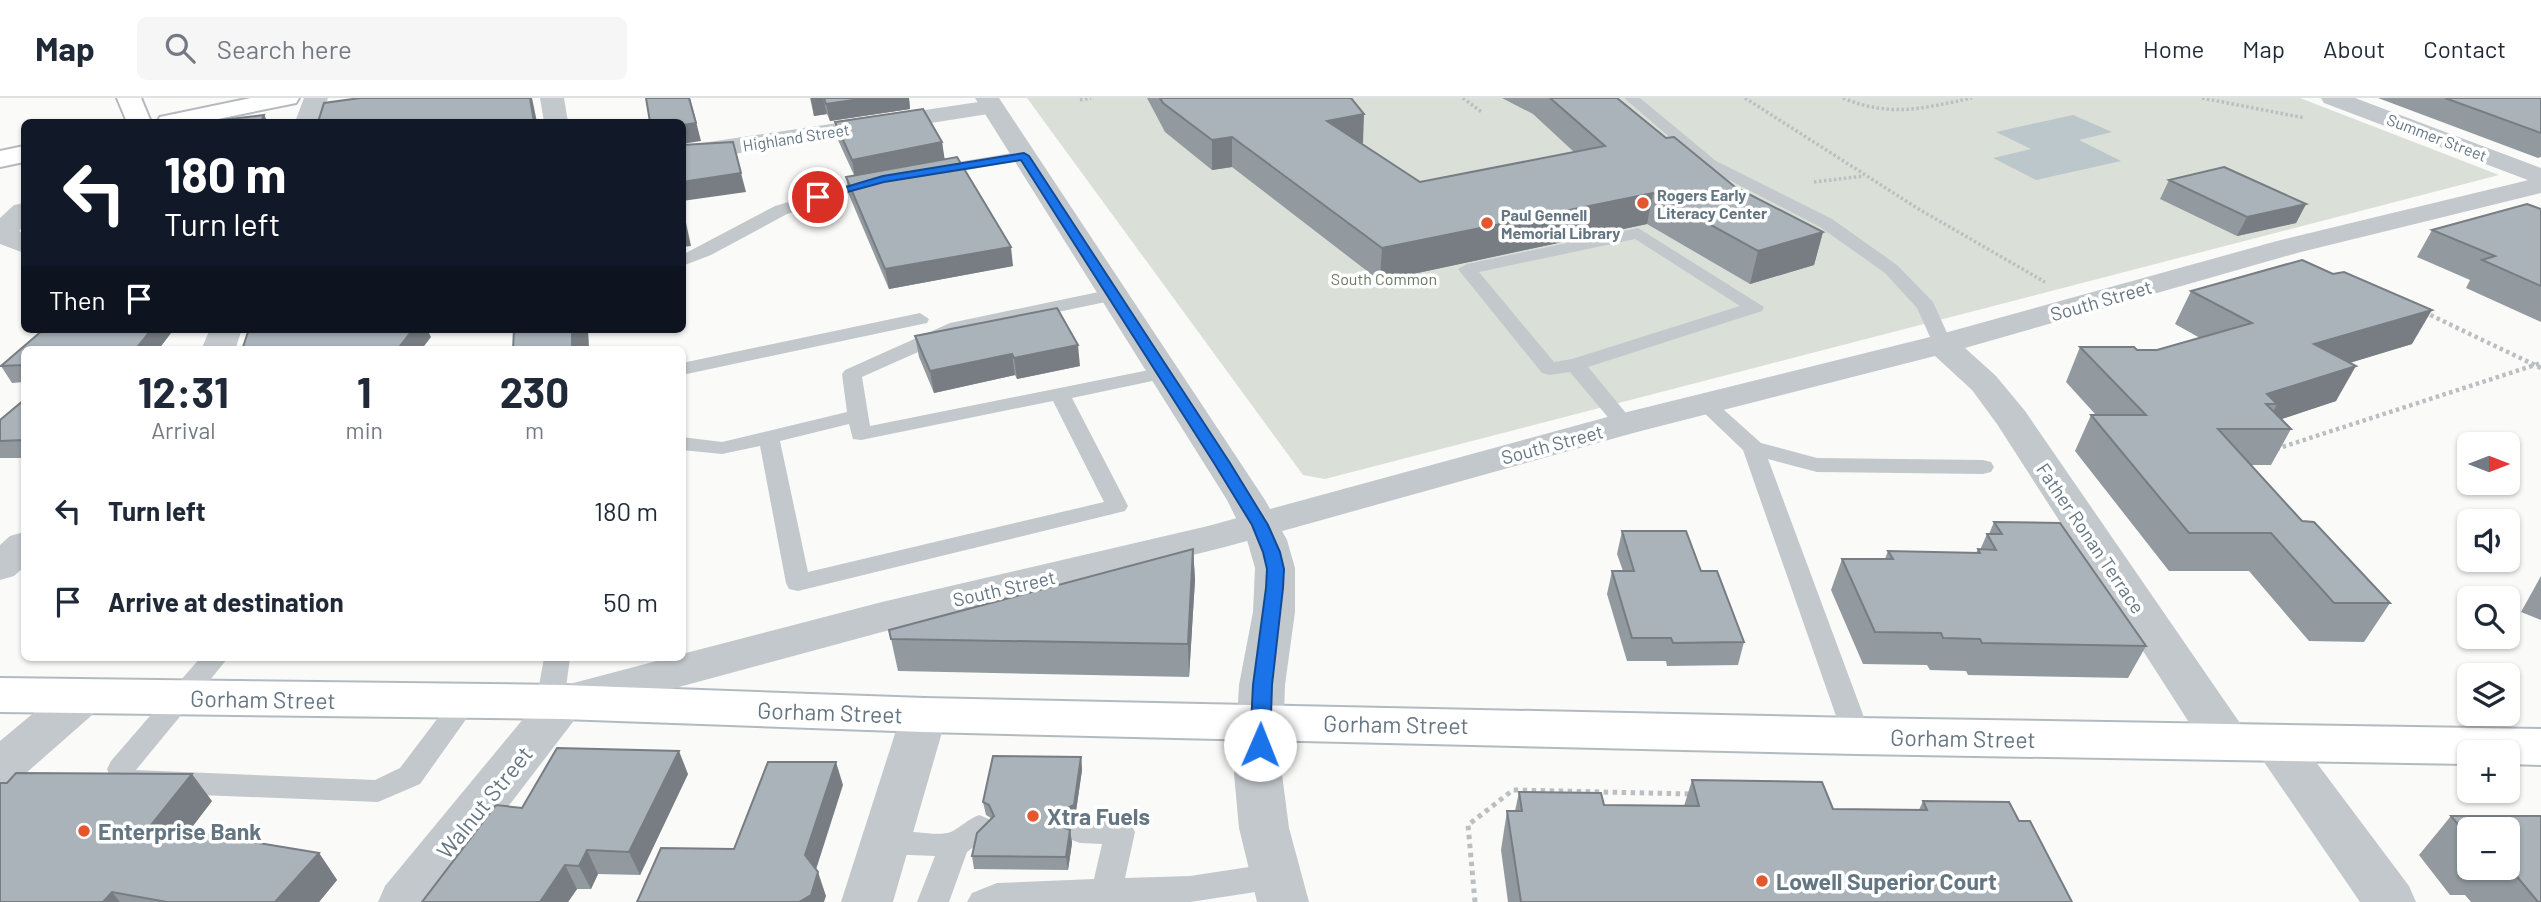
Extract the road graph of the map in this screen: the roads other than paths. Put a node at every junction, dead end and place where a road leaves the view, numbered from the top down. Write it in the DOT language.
graph roads {
  1 [pos="129,98"];
  2 [pos="286,98"];
  3 [pos="316,98"];
  4 [pos="552,98"];
  5 [pos="1631,98"];
  6 [pos="2333,98"];
  7 [pos="989,102"];
  8 [pos="138,119"];
  9 [pos="184,119"];
  10 [pos="308,119"];
  11 [pos="556,119"];
  12 [pos="686,153"];
  13 [pos="21,155"];
  14 [pos="1024,156"];
  15 [pos="0,159"];
  16 [pos="921,173"];
  17 [pos="896,177"];
  18 [pos="2541,177"];
  19 [pos="2541,185"];
  20 [pos="21,214"];
  21 [pos="21,242"];
  22 [pos="686,260"];
  23 [pos="1113,295"];
  24 [pos="920,319"];
  25 [pos="1942,344"];
  26 [pos="1575,365"];
  27 [pos="686,368"];
  28 [pos="1164,373"];
  29 [pos="1060,394"];
  30 [pos="1706,404"];
  31 [pos="858,416"];
  32 [pos="1624,424"];
  33 [pos="769,437"];
  34 [pos="686,444"];
  35 [pos="1753,448"];
  36 [pos="1983,467"];
  37 [pos="1260,525"];
  38 [pos="21,548"];
  39 [pos="0,568"];
  40 [pos="686,660"];
  41 [pos="212,661"];
  42 [pos="681,661"];
  43 [pos="557,688"];
  44 [pos="0,695"];
  45 [pos="83,697"];
  46 [pos="180,698"];
  47 [pos="466,701"];
  48 [pos="924,715"];
  49 [pos="1260,721"];
  50 [pos="1857,736"];
  51 [pos="2227,742"];
  52 [pos="2275,743"];
  53 [pos="2541,747"];
  54 [pos="0,768"];
  55 [pos="1080,831"];
  56 [pos="885,842"];
  57 [pos="1279,889"];
  58 [pos="1106,892"];
  59 [pos="404,902"];
  60 [pos="867,902"];
  61 [pos="933,902"];
  62 [pos="983,902"];
  63 [pos="2390,902"];
  1 -- 8 [label="main road"];
  2 -- 9 [label="main road"];
  3 -- 10 [label="street"];
  4 -- 11 [label="street"];
  5 -- 25 [label="lane"];
  6 -- 18 [label="street, Summer Street"];
  7 -- 12 [label="street, Highland Street"];
  7 -- 14 [label="street, Highland Street"];
  13 -- 15 [label="main road"];
  14 -- 16 [label="lane"];
  14 -- 23 [label="street, Highland Street"];
  17 -- 22 [label="lane"];
  19 -- 25 [label="street, South Street"];
  20 -- 21 [label="street"];
  23 -- 28 [label="street, Highland Street"];
  23 -- 31 [label="lane"];
  24 -- 27 [label="lane"];
  25 -- 30 [label="street, South Street"];
  25 -- 51 [label="street, Father Ronan Terrace"];
  26 -- 26 [label="lane"];
  26 -- 32 [label="lane"];
  28 -- 29 [label="lane"];
  28 -- 37 [label="street, Highland Street"];
  29 -- 31 [label="lane"];
  29 -- 33 [label="lane"];
  30 -- 32 [label="street, South Street"];
  30 -- 35 [label="lane"];
  31 -- 33 [label="lane"];
  32 -- 37 [label="street, South Street"];
  33 -- 34 [label="lane"];
  35 -- 36 [label="lane"];
  35 -- 50 [label="lane"];
  37 -- 40 [label="street, South Street"];
  37 -- 49 [label="street, Highland Street"];
  38 -- 39 [label="street"];
  41 -- 46 [label="lane"];
  42 -- 43 [label="street, South Street"];
  43 -- 47 [label="main road, Gorham Street"];
  43 -- 48 [label="main road, Gorham Street"];
  43 -- 59 [label="street, Walnut Street"];
  44 -- 45 [label="main road, Gorham Street"];
  45 -- 46 [label="main road, Gorham Street"];
  45 -- 54 [label="street"];
  46 -- 47 [label="main road, Gorham Street"];
  46 -- 47 [label="lane"];
  48 -- 49 [label="main road, Gorham Street"];
  48 -- 56 [label="street"];
  49 -- 50 [label="main road, Gorham Street"];
  49 -- 57 [label="street, Highland Street"];
  50 -- 51 [label="main road, Gorham Street"];
  51 -- 52 [label="main road, Gorham Street"];
  52 -- 53 [label="main road, Gorham Street"];
  52 -- 63 [label="street"];
  55 -- 58 [label="lane"];
  56 -- 60 [label="street"];
  56 -- 61 [label="lane"];
  57 -- 58 [label="lane"];
  58 -- 62 [label="lane"];
}
